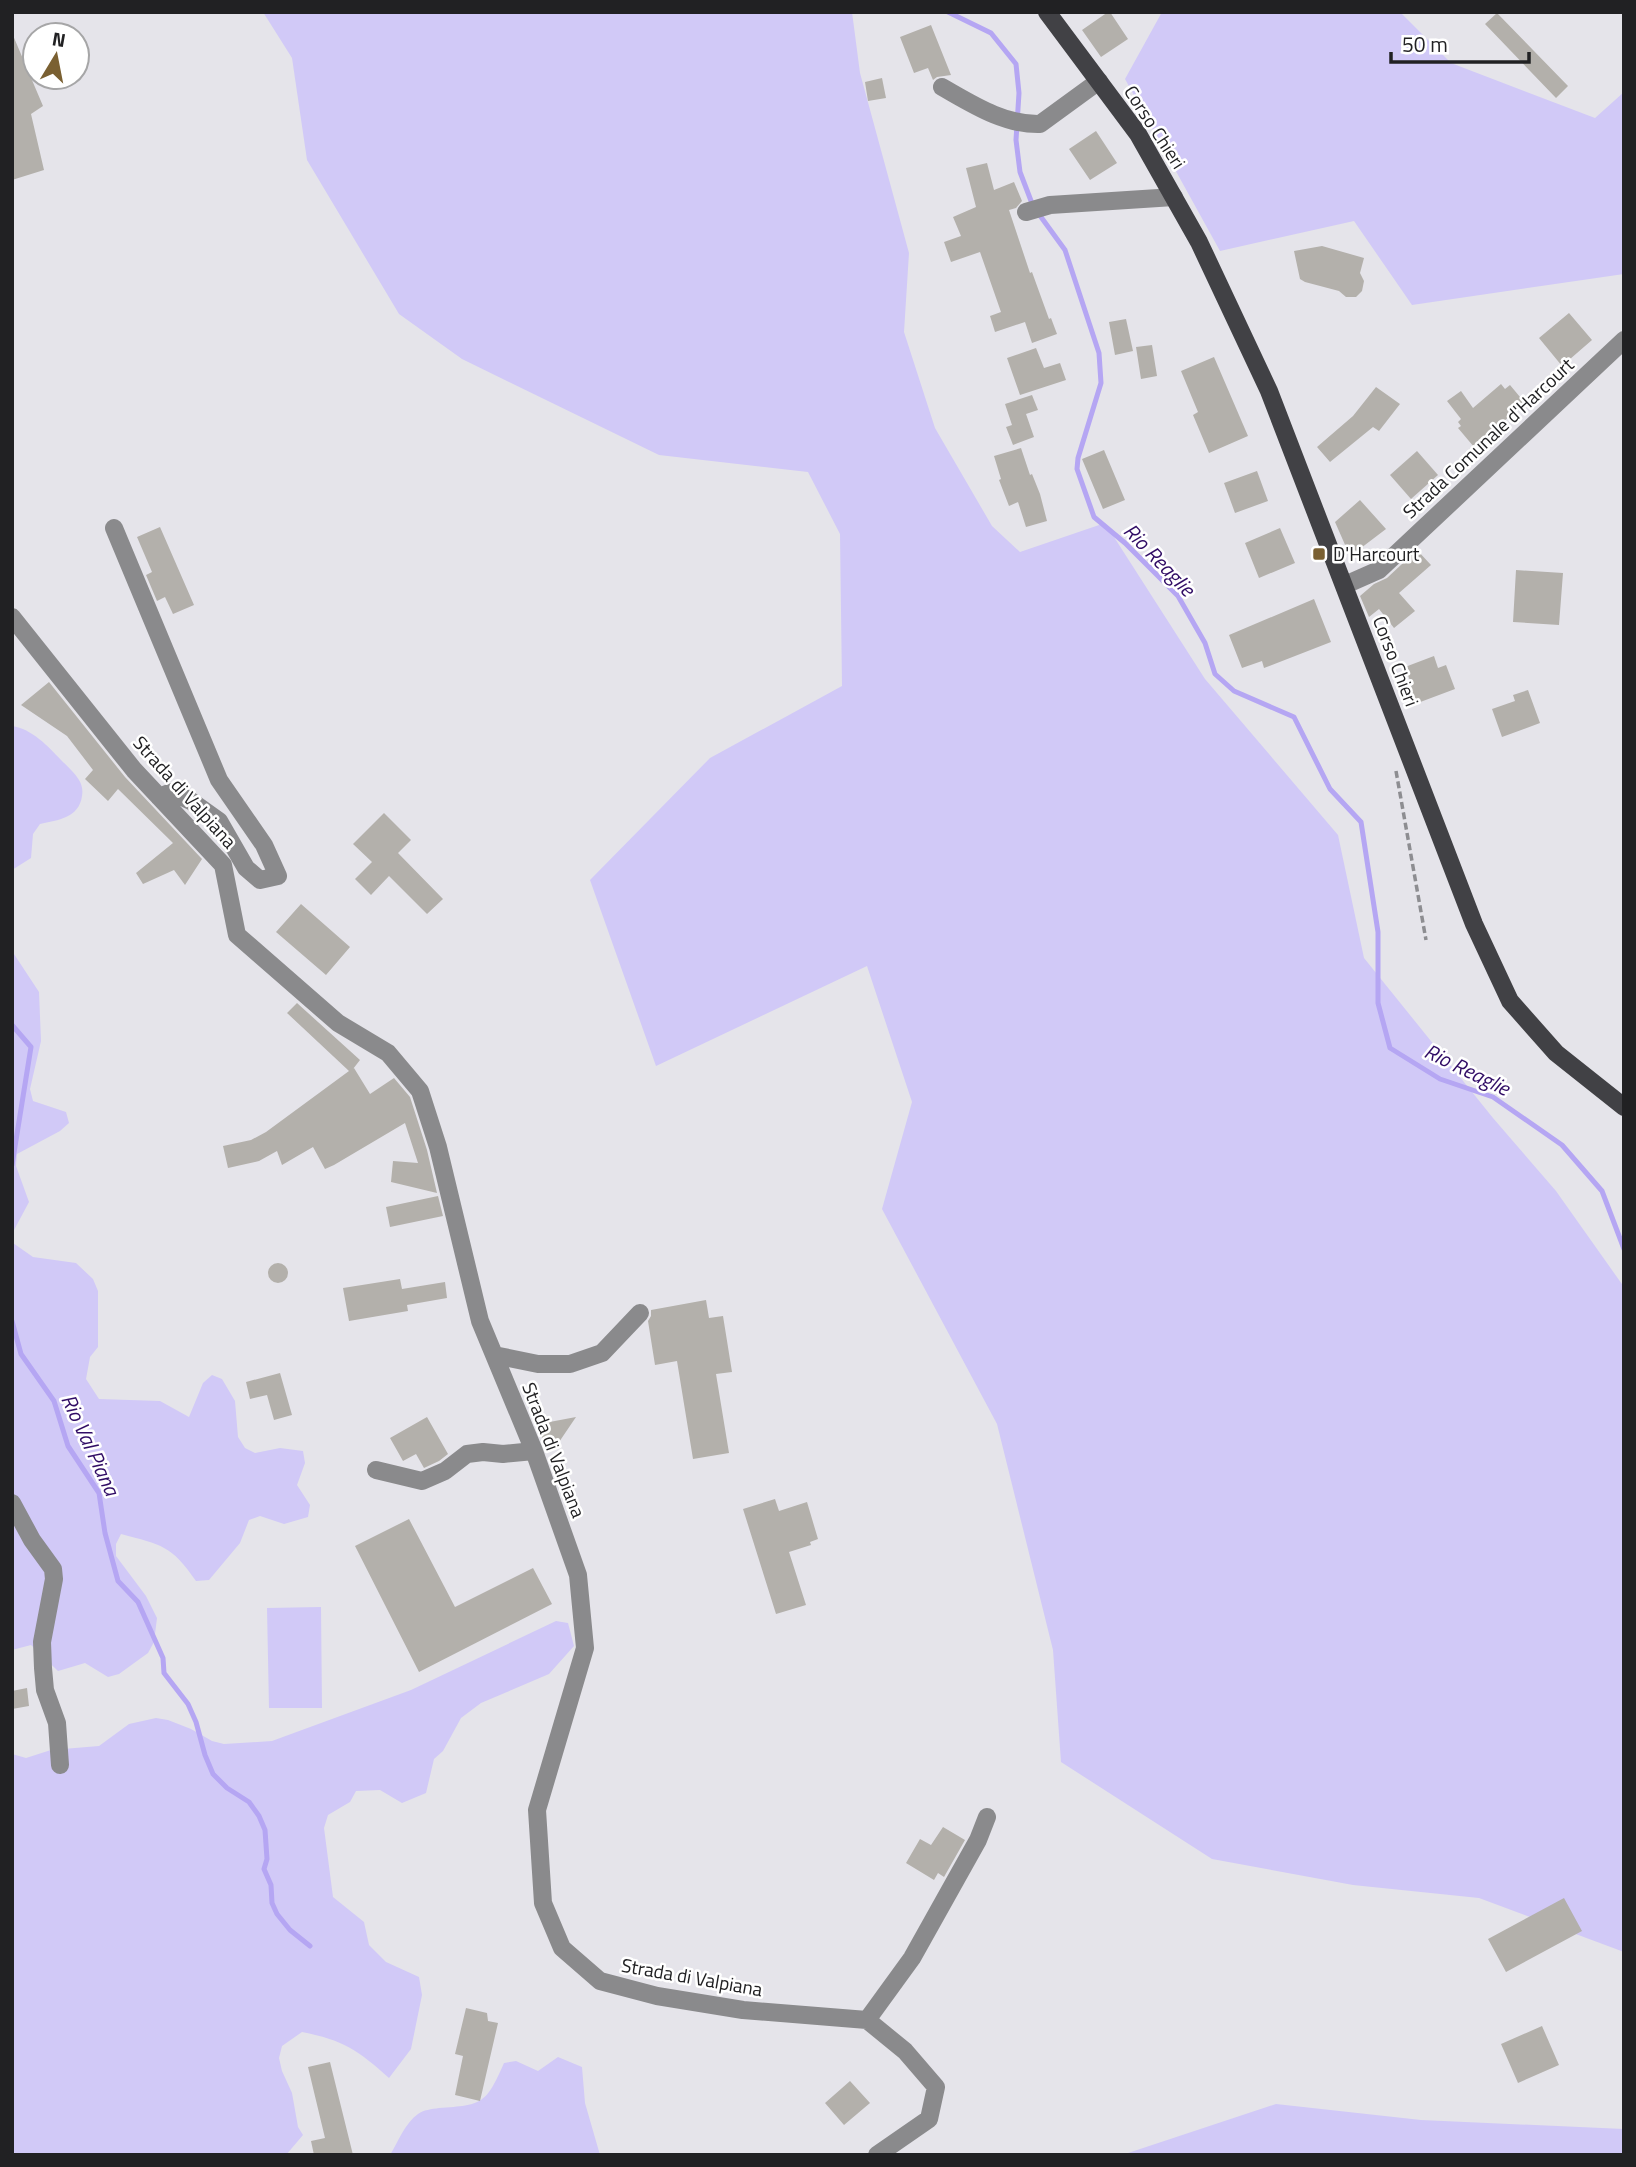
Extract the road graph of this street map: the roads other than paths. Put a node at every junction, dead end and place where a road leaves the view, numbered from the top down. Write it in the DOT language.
graph roads {
  1 [pos="1047,12"];
  2 [pos="1099,81"];
  3 [pos="942,87"];
  4 [pos="1174,197"];
  5 [pos="1026,212"];
  6 [pos="1624,340"];
  7 [pos="114,527"];
  8 [pos="1345,586"];
  9 [pos="12,617"];
  10 [pos="159,797"];
  11 [pos="1624,1107"];
  12 [pos="640,1314"];
  13 [pos="494,1355"];
  14 [pos="534,1451"];
  15 [pos="376,1470"];
  16 [pos="12,1503"];
  17 [pos="60,1765"];
  18 [pos="987,1816"];
  19 [pos="867,2020"];
  20 [pos="877,2155"];
  1 -- 2 [label="main road, Corso Chieri"];
  2 -- 3 [label="street, Corso Chieri"];
  2 -- 4 [label="main road, Corso Chieri"];
  4 -- 5 [label="street, Corso Chieri"];
  4 -- 8 [label="main road, Corso Chieri"];
  6 -- 8 [label="street, Strada Comunale d'Harcourt"];
  7 -- 10 [label="street"];
  8 -- 11 [label="main road, Corso Chieri"];
  9 -- 10 [label="street, Strada di Valpiana"];
  10 -- 13 [label="street, Strada di Valpiana"];
  12 -- 13 [label="street"];
  13 -- 14 [label="street, Strada di Valpiana"];
  14 -- 15 [label="street"];
  14 -- 19 [label="street, Strada di Valpiana"];
  16 -- 17 [label="street"];
  18 -- 19 [label="street"];
  19 -- 20 [label="street"];
}
